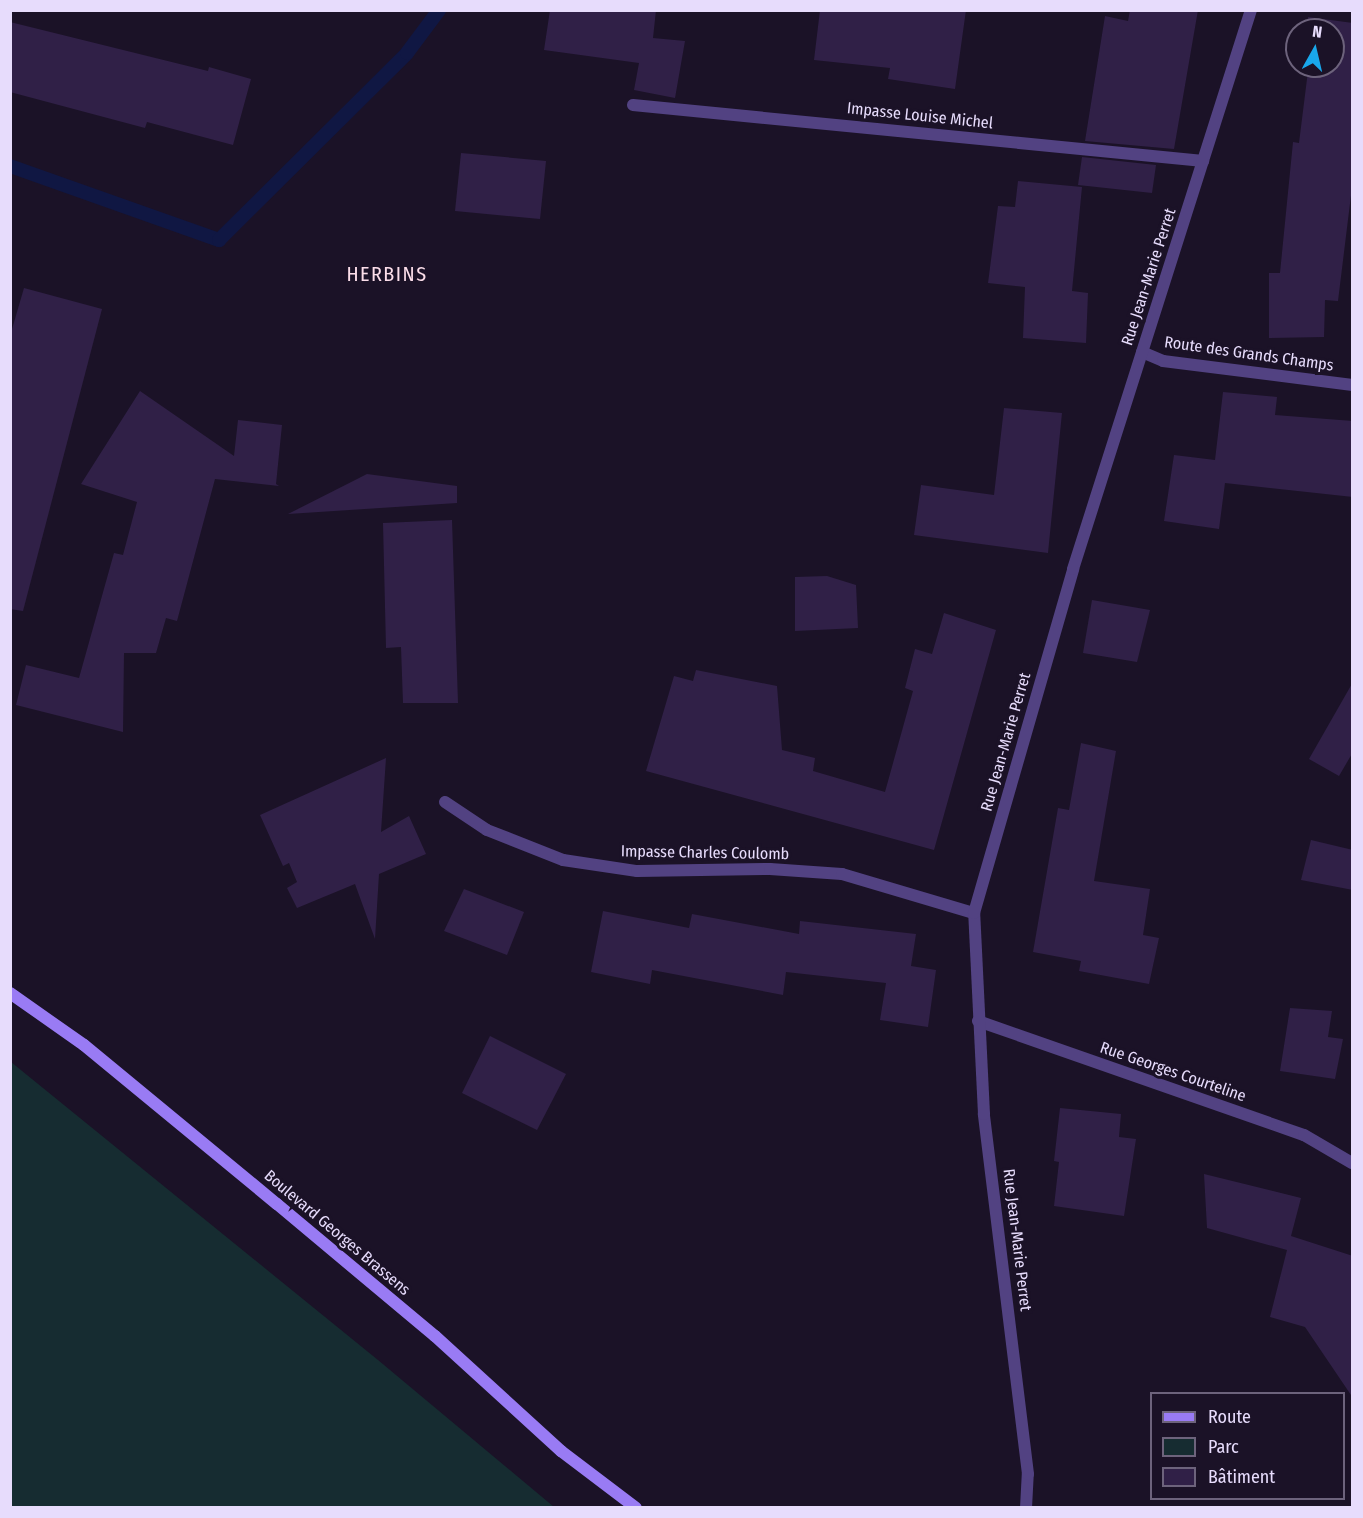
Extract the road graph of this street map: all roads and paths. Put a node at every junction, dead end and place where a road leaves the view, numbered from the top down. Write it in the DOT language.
graph roads {
  1 [pos="1251,10"];
  2 [pos="633,105"];
  3 [pos="1203,161"];
  4 [pos="1142,352"];
  5 [pos="1353,385"];
  6 [pos="445,802"];
  7 [pos="974,913"];
  8 [pos="10,993"];
  9 [pos="978,1021"];
  10 [pos="1353,1164"];
  11 [pos="636,1508"];
  12 [pos="1026,1508"];
  1 -- 3 [label="street, Rue Jean-Marie Perret"];
  2 -- 3 [label="street, Impasse Louise Michel"];
  3 -- 4 [label="street, Rue Jean-Marie Perret"];
  4 -- 5 [label="street, Route des Grands Champs"];
  4 -- 7 [label="street, Rue Jean-Marie Perret"];
  6 -- 7 [label="street, Impasse Charles Coulomb"];
  7 -- 9 [label="street, Rue Jean-Marie Perret"];
  8 -- 11 [label="street, Boulevard Georges Brassens"];
  9 -- 10 [label="street, Rue Georges Courteline"];
  9 -- 12 [label="street, Rue Jean-Marie Perret"];
}
